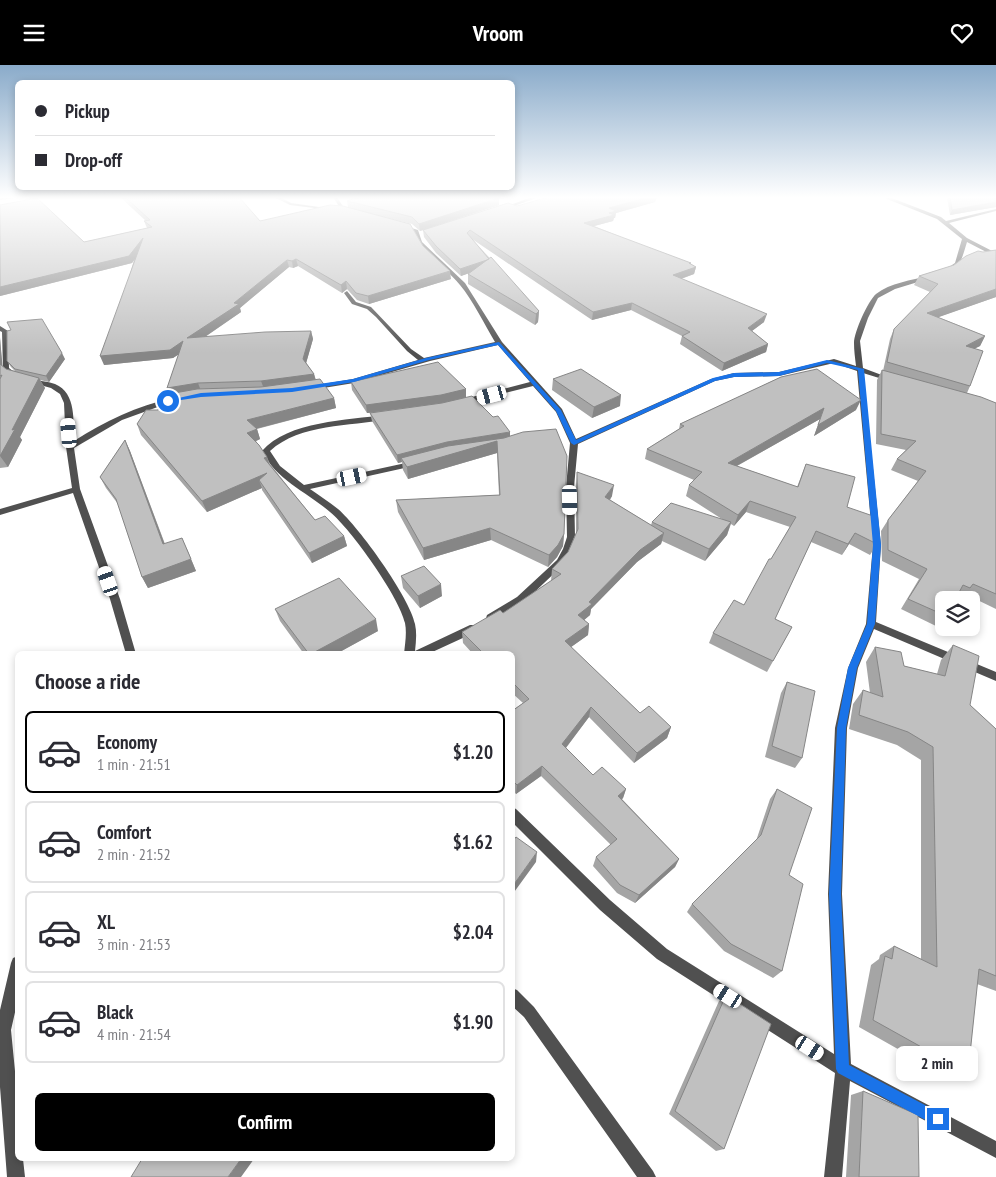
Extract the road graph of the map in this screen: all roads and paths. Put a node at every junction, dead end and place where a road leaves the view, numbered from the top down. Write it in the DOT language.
graph roads {
  1 [pos="426,249"];
  2 [pos="962,249"];
  3 [pos="984,249"];
  4 [pos="996,255"];
  5 [pos="347,293"];
  6 [pos="0,328"];
  7 [pos="499,343"];
  8 [pos="423,360"];
  9 [pos="861,369"];
  10 [pos="898,382"];
  11 [pos="535,383"];
  12 [pos="306,389"];
  13 [pos="177,399"];
  14 [pos="451,405"];
  15 [pos="397,416"];
  16 [pos="558,436"];
  17 [pos="573,440"];
  18 [pos="70,447"];
  19 [pos="421,461"];
  20 [pos="303,488"];
  21 [pos="76,489"];
  22 [pos="0,512"];
  23 [pos="488,620"];
  24 [pos="871,624"];
  25 [pos="480,625"];
  26 [pos="130,651"];
  27 [pos="409,651"];
  28 [pos="424,651"];
  29 [pos="996,677"];
  30 [pos="515,816"];
  31 [pos="15,976"];
  32 [pos="515,998"];
  33 [pos="843,1069"];
  34 [pos="996,1150"];
  35 [pos="16,1177"];
  36 [pos="647,1177"];
  37 [pos="833,1177"];
  1 -- 7 [label="street"];
  2 -- 9 [label="street"];
  3 -- 4 [label="street"];
  5 -- 8 [label="street"];
  6 -- 18 [label="street"];
  7 -- 8 [label="street"];
  7 -- 11 [label="street"];
  8 -- 12 [label="street"];
  9 -- 10 [label="street"];
  9 -- 17 [label="street"];
  9 -- 24 [label="street"];
  11 -- 14 [label="street"];
  11 -- 17 [label="street"];
  13 -- 18 [label="street"];
  15 -- 20 [label="street"];
  16 -- 17 [label="street"];
  17 -- 23 [label="street"];
  18 -- 21 [label="street"];
  19 -- 20 [label="street"];
  20 -- 27 [label="street"];
  21 -- 22 [label="street"];
  21 -- 26 [label="street"];
  24 -- 29 [label="street"];
  24 -- 33 [label="street"];
  25 -- 28 [label="street"];
  30 -- 33 [label="street"];
  31 -- 35 [label="street"];
  32 -- 36 [label="street"];
  33 -- 34 [label="street"];
  33 -- 37 [label="street"];
}
